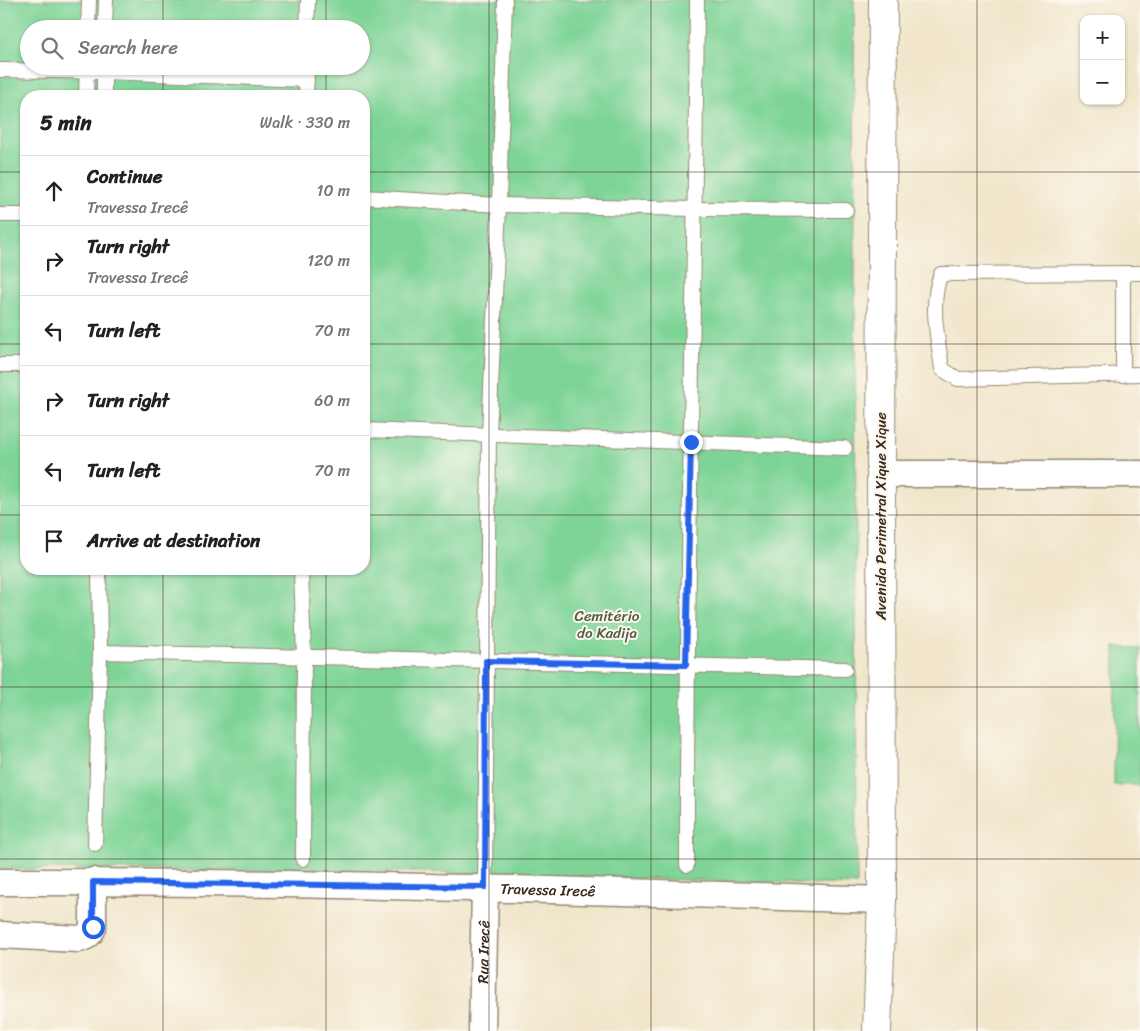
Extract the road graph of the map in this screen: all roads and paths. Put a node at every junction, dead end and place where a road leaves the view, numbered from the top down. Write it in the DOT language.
graph roads {
  1 [pos="89,0"];
  2 [pos="106,0"];
  3 [pos="308,0"];
  4 [pos="504,0"];
  5 [pos="697,0"];
  6 [pos="882,0"];
  7 [pos="88,20"];
  8 [pos="105,20"];
  9 [pos="307,20"];
  10 [pos="0,70"];
  11 [pos="20,70"];
  12 [pos="87,75"];
  13 [pos="104,75"];
  14 [pos="307,75"];
  15 [pos="86,90"];
  16 [pos="104,90"];
  17 [pos="306,90"];
  18 [pos="370,197"];
  19 [pos="499,205"];
  20 [pos="695,209"];
  21 [pos="846,210"];
  22 [pos="0,215"];
  23 [pos="20,215"];
  24 [pos="1123,273"];
  25 [pos="1140,273"];
  26 [pos="0,365"];
  27 [pos="20,365"];
  28 [pos="1140,374"];
  29 [pos="1123,375"];
  30 [pos="370,430"];
  31 [pos="489,434"];
  32 [pos="691,442"];
  33 [pos="845,448"];
  34 [pos="881,474"];
  35 [pos="1140,474"];
  36 [pos="99,575"];
  37 [pos="301,575"];
  38 [pos="100,652"];
  39 [pos="304,656"];
  40 [pos="486,661"];
  41 [pos="686,665"];
  42 [pos="846,669"];
  43 [pos="95,844"];
  44 [pos="303,859"];
  45 [pos="687,865"];
  46 [pos="485,880"];
  47 [pos="0,882"];
  48 [pos="93,882"];
  49 [pos="882,900"];
  50 [pos="0,935"];
  51 [pos="482,1031"];
  52 [pos="877,1031"];
  1 -- 7 [label="lane"];
  2 -- 8 [label="lane"];
  3 -- 9 [label="lane"];
  4 -- 19 [label="lane"];
  5 -- 20 [label="lane"];
  6 -- 34 [label="main road, Avenida Perimetral Xique Xique"];
  10 -- 11 [label="lane"];
  12 -- 15 [label="lane"];
  13 -- 16 [label="lane"];
  14 -- 17 [label="lane"];
  18 -- 19 [label="lane"];
  19 -- 20 [label="lane"];
  19 -- 31 [label="lane"];
  20 -- 21 [label="lane"];
  20 -- 32 [label="lane"];
  22 -- 23 [label="lane"];
  24 -- 25 [label="lane"];
  24 -- 29 [label="lane"];
  24 -- 29 [label="lane"];
  26 -- 27 [label="lane"];
  28 -- 29 [label="lane"];
  30 -- 31 [label="lane"];
  31 -- 32 [label="lane"];
  31 -- 40 [label="lane"];
  32 -- 33 [label="lane"];
  32 -- 41 [label="lane"];
  34 -- 35 [label="street"];
  34 -- 49 [label="main road, Avenida Perimetral Xique Xique"];
  36 -- 38 [label="lane"];
  37 -- 39 [label="lane"];
  38 -- 39 [label="lane"];
  38 -- 43 [label="lane"];
  39 -- 40 [label="lane"];
  39 -- 44 [label="lane"];
  40 -- 41 [label="lane"];
  40 -- 46 [label="lane"];
  41 -- 42 [label="lane"];
  41 -- 45 [label="lane"];
  46 -- 48 [label="street, Travessa Irecê"];
  46 -- 49 [label="street, Travessa Irecê"];
  46 -- 51 [label="street, Rua Irecê"];
  47 -- 48 [label="street, Travessa Irecê"];
  48 -- 50 [label="street"];
  49 -- 52 [label="main road, Avenida Perimetral Xique Xique"];
}
